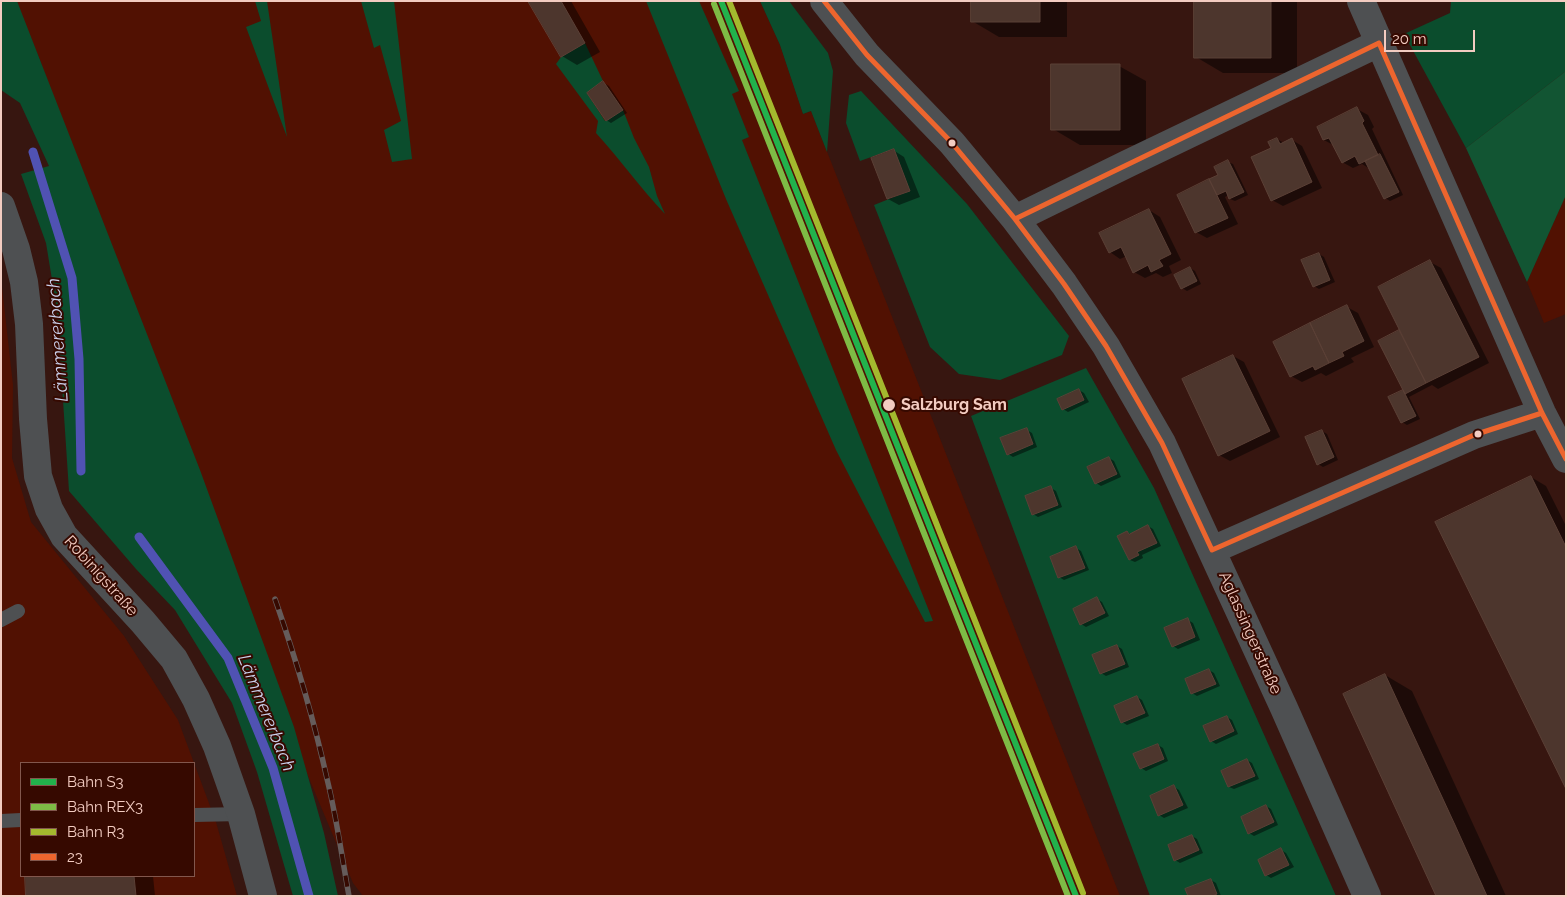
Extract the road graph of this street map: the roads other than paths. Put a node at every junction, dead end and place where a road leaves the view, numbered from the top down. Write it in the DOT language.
graph roads {
  1 [pos="824,1"];
  2 [pos="1361,1"];
  3 [pos="1379,43"];
  4 [pos="1,206"];
  5 [pos="1015,219"];
  6 [pos="1542,413"];
  7 [pos="1566,459"];
  8 [pos="1212,550"];
  9 [pos="18,611"];
  10 [pos="1,620"];
  11 [pos="241,814"];
  12 [pos="195,816"];
  13 [pos="20,820"];
  14 [pos="1,821"];
  15 [pos="263,896"];
  16 [pos="1368,896"];
  1 -- 5 [label="street, Aglassingerstraße"];
  2 -- 3 [label="street"];
  3 -- 5 [label="street"];
  3 -- 6 [label="street"];
  4 -- 11 [label="street, Robinigstraße"];
  5 -- 8 [label="street, Aglassingerstraße"];
  6 -- 7 [label="street"];
  6 -- 8 [label="street"];
  8 -- 16 [label="street, Aglassingerstraße"];
  9 -- 10 [label="lane"];
  11 -- 12 [label="lane"];
  11 -- 15 [label="street, Robinigstraße"];
  13 -- 14 [label="lane"];
}
